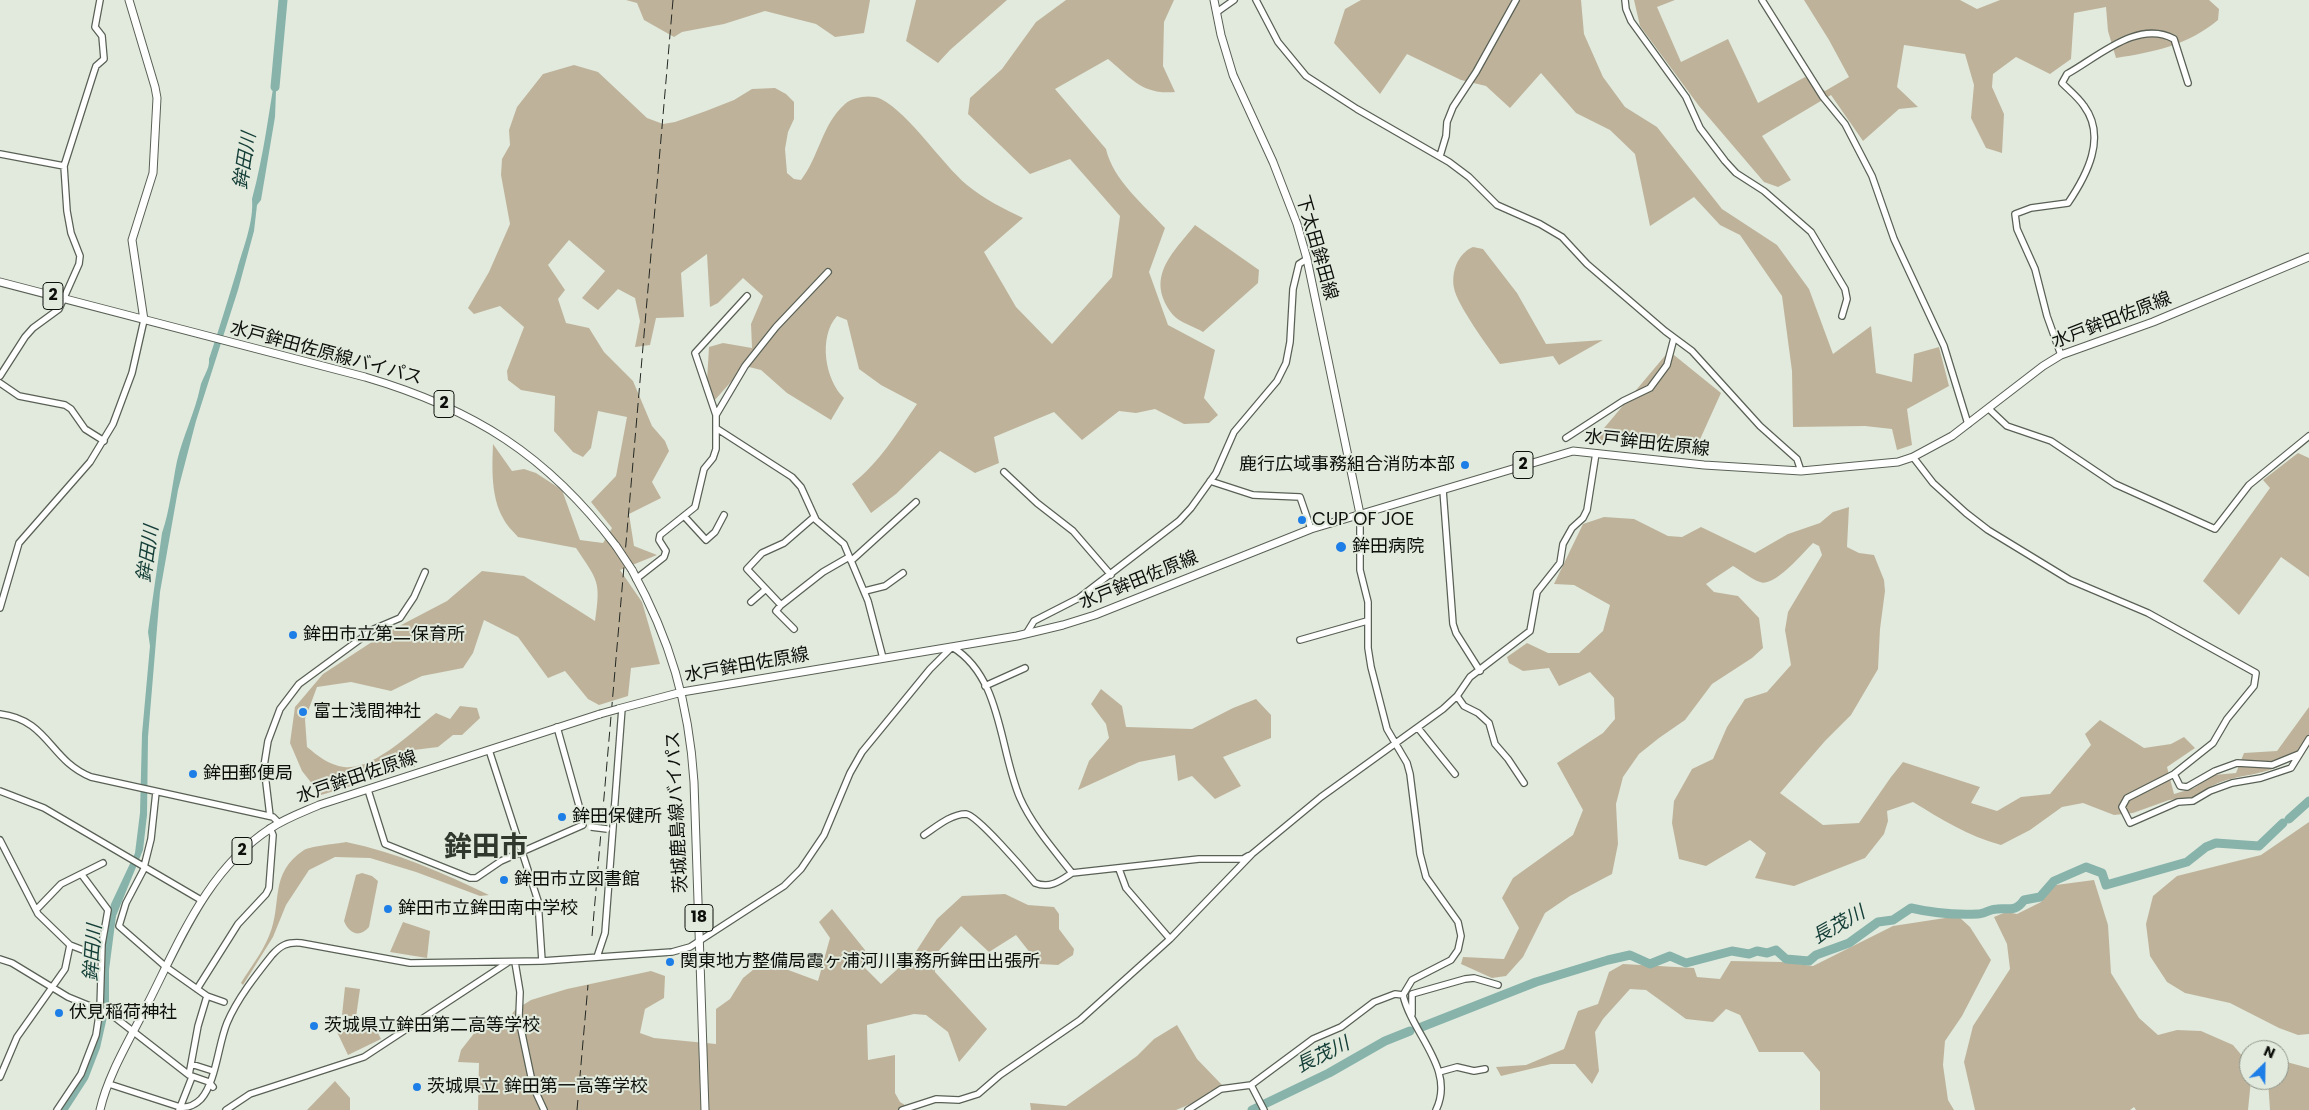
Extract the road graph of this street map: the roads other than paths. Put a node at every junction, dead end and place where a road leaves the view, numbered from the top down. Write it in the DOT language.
graph roads {
  1 [pos="100,0"];
  2 [pos="129,0"];
  3 [pos="1214,0"];
  4 [pos="1234,0"];
  5 [pos="1256,0"];
  6 [pos="1516,0"];
  7 [pos="1625,0"];
  8 [pos="1762,0"];
  9 [pos="1216,12"];
  10 [pos="2188,83"];
  11 [pos="0,154"];
  12 [pos="1440,156"];
  13 [pos="64,166"];
  14 [pos="2309,257"];
  15 [pos="1307,259"];
  16 [pos="828,272"];
  17 [pos="0,282"];
  18 [pos="747,296"];
  19 [pos="64,299"];
  20 [pos="1842,316"];
  21 [pos="144,320"];
  22 [pos="1674,338"];
  23 [pos="2061,355"];
  24 [pos="0,376"];
  25 [pos="0,383"];
  26 [pos="1989,408"];
  27 [pos="716,416"];
  28 [pos="1968,424"];
  29 [pos="716,428"];
  30 [pos="2309,436"];
  31 [pos="1566,438"];
  32 [pos="104,441"];
  33 [pos="1596,453"];
  34 [pos="1914,457"];
  35 [pos="1801,471"];
  36 [pos="1004,472"];
  37 [pos="1210,481"];
  38 [pos="1443,490"];
  39 [pos="916,502"];
  40 [pos="1360,514"];
  41 [pos="724,515"];
  42 [pos="684,516"];
  43 [pos="814,517"];
  44 [pos="1310,529"];
  45 [pos="850,559"];
  46 [pos="425,572"];
  47 [pos="903,573"];
  48 [pos="1111,575"];
  49 [pos="636,579"];
  50 [pos="766,589"];
  51 [pos="865,591"];
  52 [pos="751,602"];
  53 [pos="781,605"];
  54 [pos="0,608"];
  55 [pos="1366,621"];
  56 [pos="794,629"];
  57 [pos="1026,634"];
  58 [pos="1300,640"];
  59 [pos="952,647"];
  60 [pos="883,658"];
  61 [pos="1025,668"];
  62 [pos="1480,671"];
  63 [pos="985,686"];
  64 [pos="682,692"];
  65 [pos="1457,696"];
  66 [pos="620,708"];
  67 [pos="0,714"];
  68 [pos="557,727"];
  69 [pos="1418,728"];
  70 [pos="2309,739"];
  71 [pos="1396,744"];
  72 [pos="489,750"];
  73 [pos="2299,754"];
  74 [pos="1455,774"];
  75 [pos="2174,774"];
  76 [pos="1524,783"];
  77 [pos="368,790"];
  78 [pos="0,791"];
  79 [pos="155,792"];
  80 [pos="270,816"];
  81 [pos="279,823"];
  82 [pos="583,825"];
  83 [pos="270,828"];
  84 [pos="610,829"];
  85 [pos="924,835"];
  86 [pos="0,840"];
  87 [pos="522,852"];
  88 [pos="1252,854"];
  89 [pos="103,863"];
  90 [pos="143,866"];
  91 [pos="1119,868"];
  92 [pos="1072,873"];
  93 [pos="82,875"];
  94 [pos="201,900"];
  95 [pos="36,910"];
  96 [pos="106,920"];
  97 [pos="118,923"];
  98 [pos="1170,939"];
  99 [pos="700,942"];
  100 [pos="70,945"];
  101 [pos="101,957"];
  102 [pos="596,957"];
  103 [pos="0,959"];
  104 [pos="542,961"];
  105 [pos="515,962"];
  106 [pos="507,963"];
  107 [pos="166,967"];
  108 [pos="1498,985"];
  109 [pos="51,988"];
  110 [pos="197,989"];
  111 [pos="1404,995"];
  112 [pos="207,996"];
  113 [pos="224,1002"];
  114 [pos="100,1010"];
  115 [pos="1412,1016"];
  116 [pos="134,1032"];
  117 [pos="0,1059"];
  118 [pos="8,1060"];
  119 [pos="191,1064"];
  120 [pos="1485,1069"];
  121 [pos="213,1071"];
  122 [pos="1439,1072"];
  123 [pos="191,1076"];
  124 [pos="0,1077"];
  125 [pos="109,1084"];
  126 [pos="211,1085"];
  127 [pos="1251,1085"];
  128 [pos="1262,1106"];
  129 [pos="180,1109"];
  130 [pos="57,1110"];
  131 [pos="100,1110"];
  132 [pos="226,1110"];
  133 [pos="544,1110"];
  134 [pos="705,1110"];
  135 [pos="902,1110"];
  136 [pos="1188,1110"];
  137 [pos="1436,1110"];
  1 -- 13 [label="street"];
  2 -- 21 [label="main road"];
  3 -- 9 [label="main road, 下太田鉾田線"];
  4 -- 9 [label="street"];
  5 -- 12 [label="street"];
  6 -- 12 [label="street"];
  7 -- 20 [label="street"];
  8 -- 28 [label="street"];
  9 -- 15 [label="main road, 下太田鉾田線"];
  10 -- 23 [label="street"];
  11 -- 13 [label="street"];
  12 -- 22 [label="street"];
  13 -- 19 [label="street"];
  14 -- 23 [label="main road, 水戸鉾田佐原線 / 2"];
  15 -- 37 [label="street"];
  15 -- 40 [label="main road, 下太田鉾田線"];
  16 -- 27 [label="street"];
  17 -- 19 [label="main road, 水戸鉾田佐原線バイパス / 2"];
  18 -- 27 [label="street"];
  19 -- 21 [label="main road, 水戸鉾田佐原線バイパス / 2"];
  19 -- 24 [label="street"];
  21 -- 32 [label="street"];
  21 -- 49 [label="main road, 水戸鉾田佐原線バイパス / 2, bridge"];
  22 -- 31 [label="street"];
  22 -- 35 [label="street"];
  23 -- 26 [label="main road, 水戸鉾田佐原線 / 2"];
  25 -- 32 [label="street"];
  26 -- 28 [label="main road, 水戸鉾田佐原線 / 2"];
  26 -- 30 [label="street"];
  27 -- 29 [label="street"];
  28 -- 34 [label="main road, 水戸鉾田佐原線 / 2"];
  29 -- 42 [label="street"];
  29 -- 43 [label="street"];
  32 -- 54 [label="street"];
  33 -- 35 [label="main road, 水戸鉾田佐原線 / 2"];
  33 -- 38 [label="main road, 水戸鉾田佐原線 / 2"];
  33 -- 62 [label="street"];
  34 -- 35 [label="main road, 水戸鉾田佐原線 / 2"];
  34 -- 75 [label="street"];
  36 -- 48 [label="street"];
  37 -- 44 [label="street"];
  37 -- 48 [label="street"];
  38 -- 40 [label="main road, 水戸鉾田佐原線 / 2"];
  38 -- 62 [label="street"];
  39 -- 45 [label="street"];
  40 -- 44 [label="main road, 水戸鉾田佐原線 / 2"];
  40 -- 55 [label="street"];
  41 -- 42 [label="street"];
  42 -- 49 [label="street"];
  43 -- 45 [label="street"];
  43 -- 50 [label="street"];
  44 -- 57 [label="main road, 水戸鉾田佐原線 / 2"];
  45 -- 51 [label="street"];
  45 -- 53 [label="street"];
  46 -- 80 [label="street"];
  47 -- 51 [label="street"];
  48 -- 57 [label="street"];
  49 -- 64 [label="main road, 水戸鉾田佐原線バイパス / 2"];
  50 -- 52 [label="street"];
  50 -- 53 [label="street"];
  51 -- 60 [label="street"];
  53 -- 56 [label="street"];
  55 -- 58 [label="street"];
  55 -- 71 [label="street"];
  57 -- 59 [label="main road, 水戸鉾田佐原線 / 2"];
  59 -- 60 [label="main road, 水戸鉾田佐原線 / 2"];
  59 -- 63 [label="street"];
  59 -- 99 [label="street"];
  60 -- 64 [label="main road, 水戸鉾田佐原線 / 2"];
  61 -- 63 [label="street"];
  62 -- 65 [label="street"];
  63 -- 92 [label="street"];
  64 -- 66 [label="main road, 水戸鉾田佐原線 / 2"];
  64 -- 99 [label="main road, 茨城鹿島線バイパス / 18"];
  65 -- 69 [label="street"];
  65 -- 76 [label="street"];
  66 -- 68 [label="main road, 水戸鉾田佐原線 / 2, bridge"];
  66 -- 84 [label="street"];
  67 -- 79 [label="street"];
  68 -- 72 [label="main road, 水戸鉾田佐原線 / 2"];
  68 -- 82 [label="street"];
  69 -- 71 [label="street"];
  69 -- 74 [label="street"];
  70 -- 73 [label="street"];
  71 -- 88 [label="street"];
  71 -- 111 [label="street"];
  72 -- 77 [label="main road, 水戸鉾田佐原線 / 2"];
  72 -- 87 [label="street"];
  73 -- 75 [label="street"];
  73 -- 75 [label="street"];
  77 -- 81 [label="main road, 水戸鉾田佐原線 / 2"];
  77 -- 87 [label="street"];
  78 -- 90 [label="street"];
  79 -- 80 [label="street"];
  79 -- 90 [label="street"];
  80 -- 81 [label="street"];
  81 -- 83 [label="main road, 水戸鉾田佐原線 / 2"];
  82 -- 84 [label="street, bridge"];
  82 -- 87 [label="street"];
  83 -- 94 [label="main road, 水戸鉾田佐原線 / 2"];
  83 -- 110 [label="street"];
  84 -- 102 [label="street"];
  85 -- 92 [label="street"];
  86 -- 95 [label="street"];
  87 -- 104 [label="street"];
  88 -- 91 [label="street"];
  88 -- 98 [label="street"];
  89 -- 93 [label="street"];
  90 -- 94 [label="street"];
  90 -- 97 [label="street"];
  91 -- 92 [label="street"];
  91 -- 98 [label="street"];
  93 -- 95 [label="street"];
  93 -- 96 [label="street"];
  94 -- 107 [label="main road, 水戸鉾田佐原線 / 2"];
  95 -- 100 [label="street"];
  96 -- 97 [label="street"];
  96 -- 101 [label="street"];
  97 -- 107 [label="street"];
  98 -- 135 [label="street"];
  99 -- 102 [label="street"];
  99 -- 134 [label="main road, 茨城鹿島線バイパス / 18"];
  100 -- 101 [label="street"];
  100 -- 109 [label="street"];
  101 -- 114 [label="street"];
  102 -- 104 [label="street"];
  103 -- 109 [label="street"];
  104 -- 105 [label="street"];
  105 -- 106 [label="street"];
  105 -- 133 [label="street"];
  106 -- 121 [label="street"];
  106 -- 132 [label="street"];
  107 -- 110 [label="street"];
  107 -- 116 [label="main road, 水戸鉾田佐原線 / 2"];
  108 -- 115 [label="street"];
  109 -- 114 [label="street"];
  109 -- 118 [label="street"];
  110 -- 112 [label="street"];
  111 -- 115 [label="street"];
  111 -- 127 [label="street"];
  112 -- 113 [label="street"];
  112 -- 119 [label="street"];
  114 -- 116 [label="street"];
  114 -- 130 [label="street"];
  115 -- 122 [label="street"];
  116 -- 123 [label="street"];
  116 -- 125 [label="main road, 水戸鉾田佐原線 / 2"];
  117 -- 118 [label="street"];
  118 -- 124 [label="street"];
  119 -- 121 [label="street"];
  119 -- 123 [label="street"];
  120 -- 122 [label="street"];
  121 -- 126 [label="street"];
  122 -- 137 [label="street"];
  123 -- 126 [label="street"];
  123 -- 129 [label="street"];
  125 -- 129 [label="street"];
  125 -- 131 [label="main road, 水戸鉾田佐原線 / 2"];
  126 -- 129 [label="street"];
  127 -- 128 [label="street"];
  127 -- 136 [label="street"];
}
